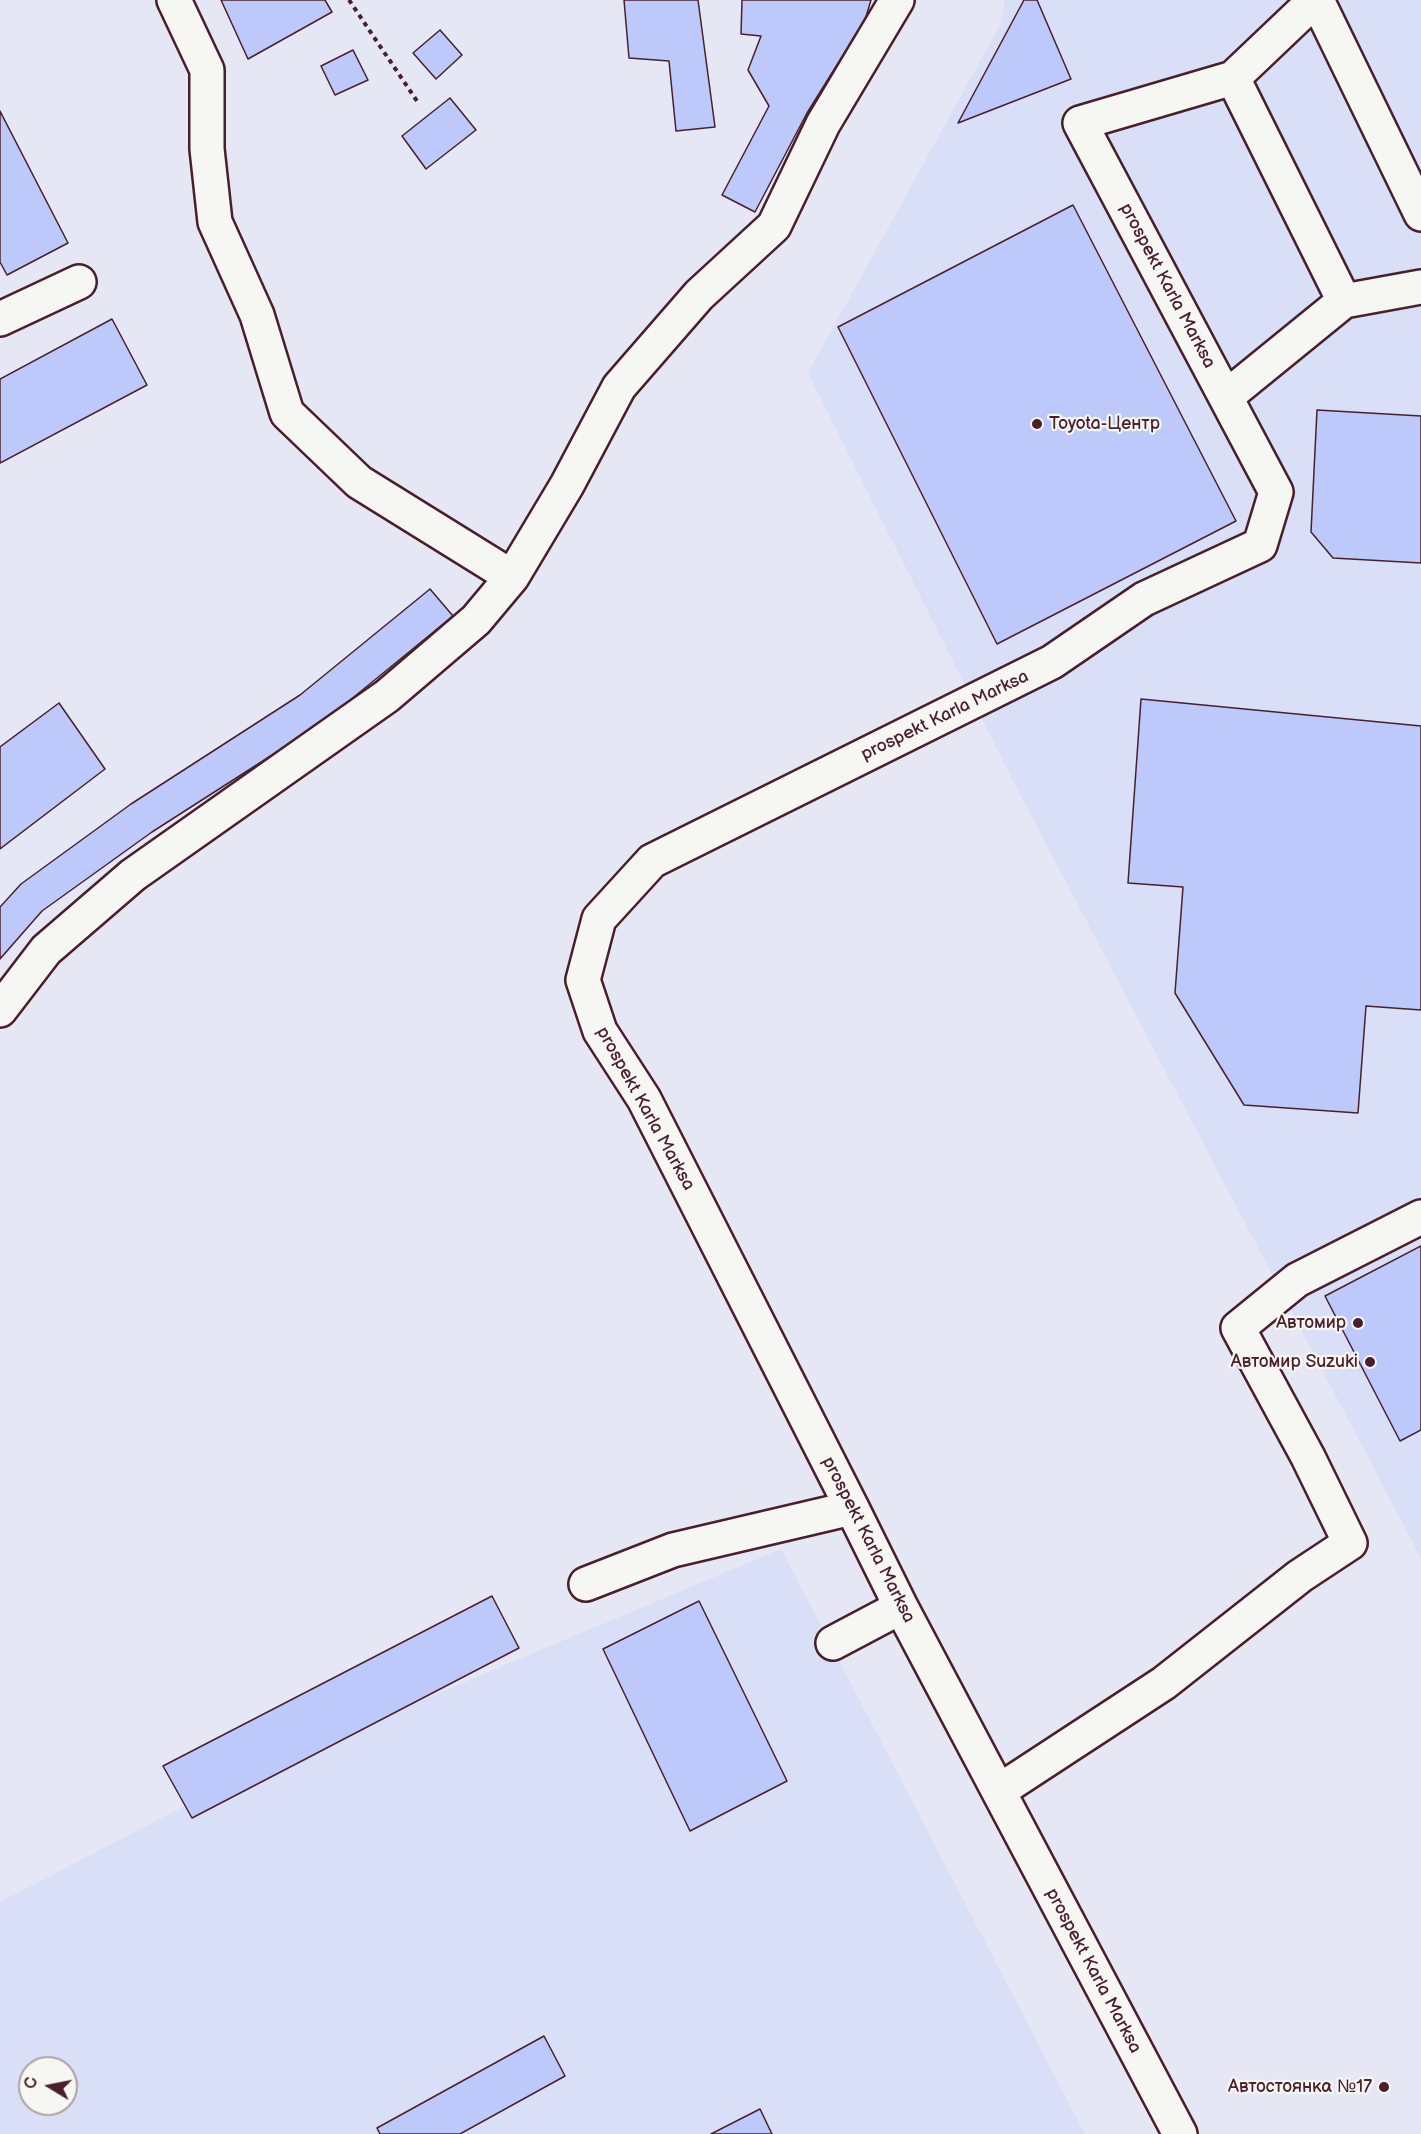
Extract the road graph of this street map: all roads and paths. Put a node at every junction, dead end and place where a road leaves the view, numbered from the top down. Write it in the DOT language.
graph roads {
  1 [pos="174,0"];
  2 [pos="349,0"];
  3 [pos="897,0"];
  4 [pos="1316,0"];
  5 [pos="1233,78"];
  6 [pos="417,101"];
  7 [pos="1421,214"];
  8 [pos="79,282"];
  9 [pos="1421,287"];
  10 [pos="1344,301"];
  11 [pos="0,319"];
  12 [pos="1226,398"];
  13 [pos="512,577"];
  14 [pos="0,1010"];
  15 [pos="1421,1217"];
  16 [pos="852,1508"];
  17 [pos="586,1584"];
  18 [pos="900,1607"];
  19 [pos="833,1643"];
  20 [pos="999,1791"];
  21 [pos="1180,2134"];
  1 -- 13 [label="street"];
  2 -- 6 [label="path"];
  3 -- 13 [label="street"];
  4 -- 5 [label="street"];
  4 -- 7 [label="street"];
  5 -- 10 [label="street"];
  5 -- 12 [label="street, prospekt Karla Marksa"];
  8 -- 11 [label="street"];
  9 -- 10 [label="street"];
  10 -- 12 [label="street"];
  12 -- 16 [label="street, prospekt Karla Marksa"];
  13 -- 14 [label="street"];
  15 -- 20 [label="street"];
  16 -- 17 [label="street"];
  16 -- 18 [label="street, prospekt Karla Marksa"];
  18 -- 19 [label="street"];
  18 -- 20 [label="street, prospekt Karla Marksa"];
  20 -- 21 [label="street, prospekt Karla Marksa"];
}
